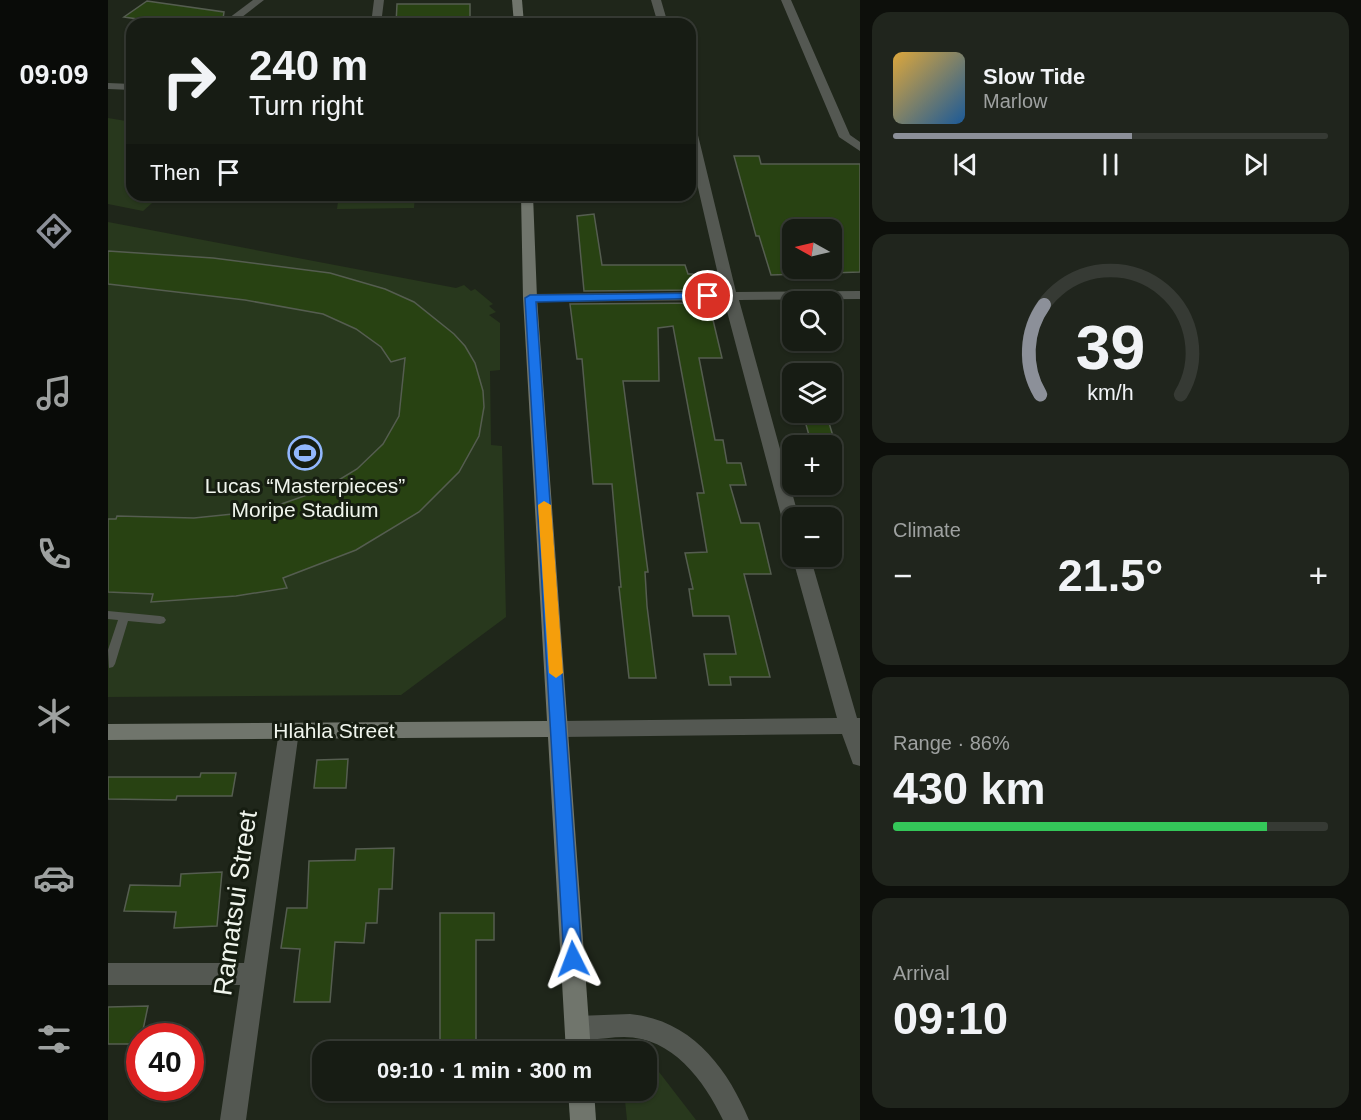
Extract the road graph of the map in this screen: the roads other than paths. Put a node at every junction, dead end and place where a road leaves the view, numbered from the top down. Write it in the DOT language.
graph roads {
  1 [pos="259,0"];
  2 [pos="379,0"];
  3 [pos="517,0"];
  4 [pos="656,0"];
  5 [pos="786,0"];
  6 [pos="234,18"];
  7 [pos="377,18"];
  8 [pos="518,18"];
  9 [pos="661,18"];
  10 [pos="108,86"];
  11 [pos="126,87"];
  12 [pos="860,147"];
  13 [pos="696,152"];
  14 [pos="527,201"];
  15 [pos="730,295"];
  16 [pos="860,295"];
  17 [pos="530,298"];
  18 [pos="788,507"];
  19 [pos="804,567"];
  20 [pos="108,615"];
  21 [pos="124,617"];
  22 [pos="160,620"];
  23 [pos="109,664"];
  24 [pos="854,726"];
  25 [pos="560,729"];
  26 [pos="289,731"];
  27 [pos="108,732"];
  28 [pos="860,758"];
  29 [pos="108,974"];
  30 [pos="253,974"];
  31 [pos="578,1040"];
  32 [pos="582,1101"];
  33 [pos="233,1120"];
  34 [pos="583,1120"];
  35 [pos="736,1120"];
  1 -- 6 [label="street"];
  2 -- 7 [label="street"];
  3 -- 8 [label="street"];
  4 -- 9 [label="street"];
  5 -- 12 [label="street"];
  10 -- 11 [label="street"];
  13 -- 15 [label="street"];
  14 -- 17 [label="street"];
  15 -- 16 [label="street"];
  15 -- 17 [label="street"];
  15 -- 18 [label="street"];
  17 -- 25 [label="street"];
  19 -- 24 [label="street"];
  20 -- 21 [label="lane"];
  21 -- 22 [label="lane"];
  21 -- 23 [label="lane"];
  24 -- 25 [label="street"];
  24 -- 28 [label="street"];
  25 -- 26 [label="street, Hlahla Street"];
  25 -- 31 [label="street"];
  26 -- 27 [label="street, Hlahla Street"];
  26 -- 30 [label="street, Ramatsui Street"];
  29 -- 30 [label="street"];
  30 -- 33 [label="street, Ramatsui Street"];
  31 -- 35 [label="street"];
  32 -- 34 [label="street"];
}
